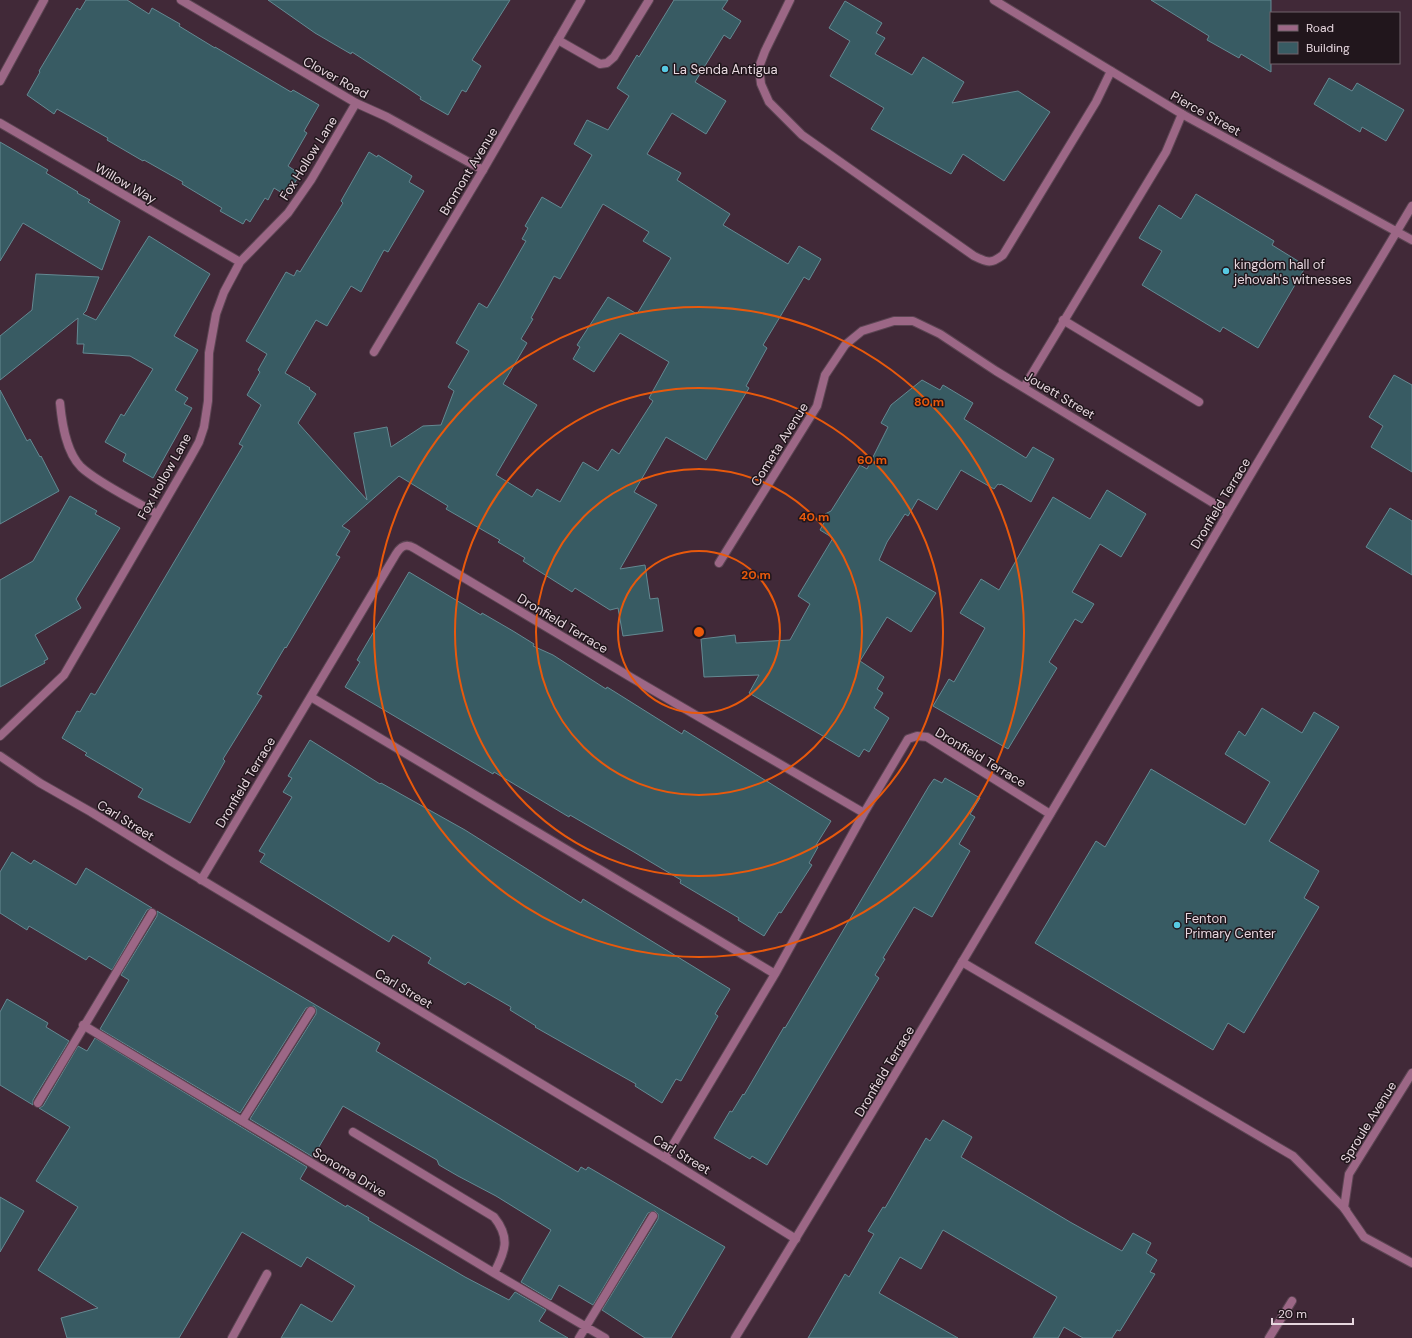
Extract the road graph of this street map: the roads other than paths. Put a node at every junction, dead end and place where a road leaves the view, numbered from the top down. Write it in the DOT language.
graph roads {
  1 [pos="44,0"];
  2 [pos="181,0"];
  3 [pos="581,0"];
  4 [pos="649,0"];
  5 [pos="790,0"];
  6 [pos="994,0"];
  7 [pos="558,40"];
  8 [pos="1111,71"];
  9 [pos="0,81"];
  10 [pos="356,103"];
  11 [pos="1182,114"];
  12 [pos="0,123"];
  13 [pos="483,170"];
  14 [pos="1412,206"];
  15 [pos="1397,232"];
  16 [pos="1412,240"];
  17 [pos="240,262"];
  18 [pos="1063,320"];
  19 [pos="874,326"];
  20 [pos="374,352"];
  21 [pos="1024,387"];
  22 [pos="1199,402"];
  23 [pos="60,404"];
  24 [pos="1228,512"];
  25 [pos="157,514"];
  26 [pos="719,563"];
  27 [pos="311,697"];
  28 [pos="0,736"];
  29 [pos="0,756"];
  30 [pos="864,813"];
  31 [pos="1050,814"];
  32 [pos="201,880"];
  33 [pos="152,913"];
  34 [pos="962,962"];
  35 [pos="775,974"];
  36 [pos="311,1011"];
  37 [pos="83,1025"];
  38 [pos="1412,1073"];
  39 [pos="38,1103"];
  40 [pos="242,1121"];
  41 [pos="353,1132"];
  42 [pos="665,1158"];
  43 [pos="1345,1209"];
  44 [pos="653,1216"];
  45 [pos="796,1239"];
  46 [pos="1412,1263"];
  47 [pos="267,1274"];
  48 [pos="494,1274"];
  49 [pos="1292,1301"];
  50 [pos="586,1327"];
  51 [pos="232,1338"];
  52 [pos="579,1338"];
  53 [pos="605,1338"];
  54 [pos="735,1338"];
  55 [pos="1269,1338"];
  1 -- 9 [label="street"];
  2 -- 10 [label="street, Clover Road"];
  3 -- 7 [label="street, Bromont Avenue"];
  4 -- 7 [label="street"];
  5 -- 8 [label="street"];
  6 -- 8 [label="street, Pierce Street"];
  7 -- 13 [label="street, Bromont Avenue"];
  8 -- 11 [label="street, Pierce Street"];
  10 -- 13 [label="street, Clover Road"];
  10 -- 17 [label="street, Fox Hollow Lane"];
  11 -- 15 [label="street, Pierce Street"];
  11 -- 18 [label="street"];
  12 -- 17 [label="street, Willow Way"];
  13 -- 20 [label="street, Bromont Avenue"];
  14 -- 15 [label="street, Dronfield Terrace"];
  15 -- 16 [label="street, Pierce Street"];
  15 -- 24 [label="street, Dronfield Terrace"];
  17 -- 25 [label="street, Fox Hollow Lane"];
  18 -- 21 [label="street"];
  18 -- 22 [label="street"];
  19 -- 21 [label="street, Jouett Street"];
  19 -- 26 [label="street, Cometa Avenue"];
  21 -- 24 [label="street, Jouett Street"];
  23 -- 25 [label="street"];
  24 -- 31 [label="street, Dronfield Terrace"];
  25 -- 28 [label="street, Fox Hollow Lane"];
  27 -- 30 [label="street, Dronfield Terrace"];
  27 -- 32 [label="street, Dronfield Terrace"];
  27 -- 35 [label="street"];
  29 -- 32 [label="street, Carl Street"];
  30 -- 31 [label="street, Dronfield Terrace"];
  30 -- 35 [label="street, Dronfield Terrace"];
  31 -- 34 [label="street, Dronfield Terrace"];
  32 -- 42 [label="street, Carl Street"];
  33 -- 37 [label="street"];
  34 -- 43 [label="street"];
  34 -- 45 [label="street, Dronfield Terrace"];
  35 -- 42 [label="street, Dronfield Terrace"];
  36 -- 40 [label="street"];
  37 -- 39 [label="street"];
  37 -- 40 [label="street, Sonoma Drive"];
  38 -- 43 [label="street, Sproule Avenue"];
  40 -- 48 [label="street, Sonoma Drive"];
  41 -- 48 [label="street"];
  42 -- 45 [label="street, Carl Street"];
  43 -- 46 [label="street"];
  44 -- 50 [label="street"];
  45 -- 54 [label="street, Dronfield Terrace"];
  47 -- 51 [label="street"];
  48 -- 50 [label="street, Sonoma Drive"];
  49 -- 55 [label="street"];
  50 -- 52 [label="street"];
  50 -- 53 [label="street, Sonoma Drive"];
}
